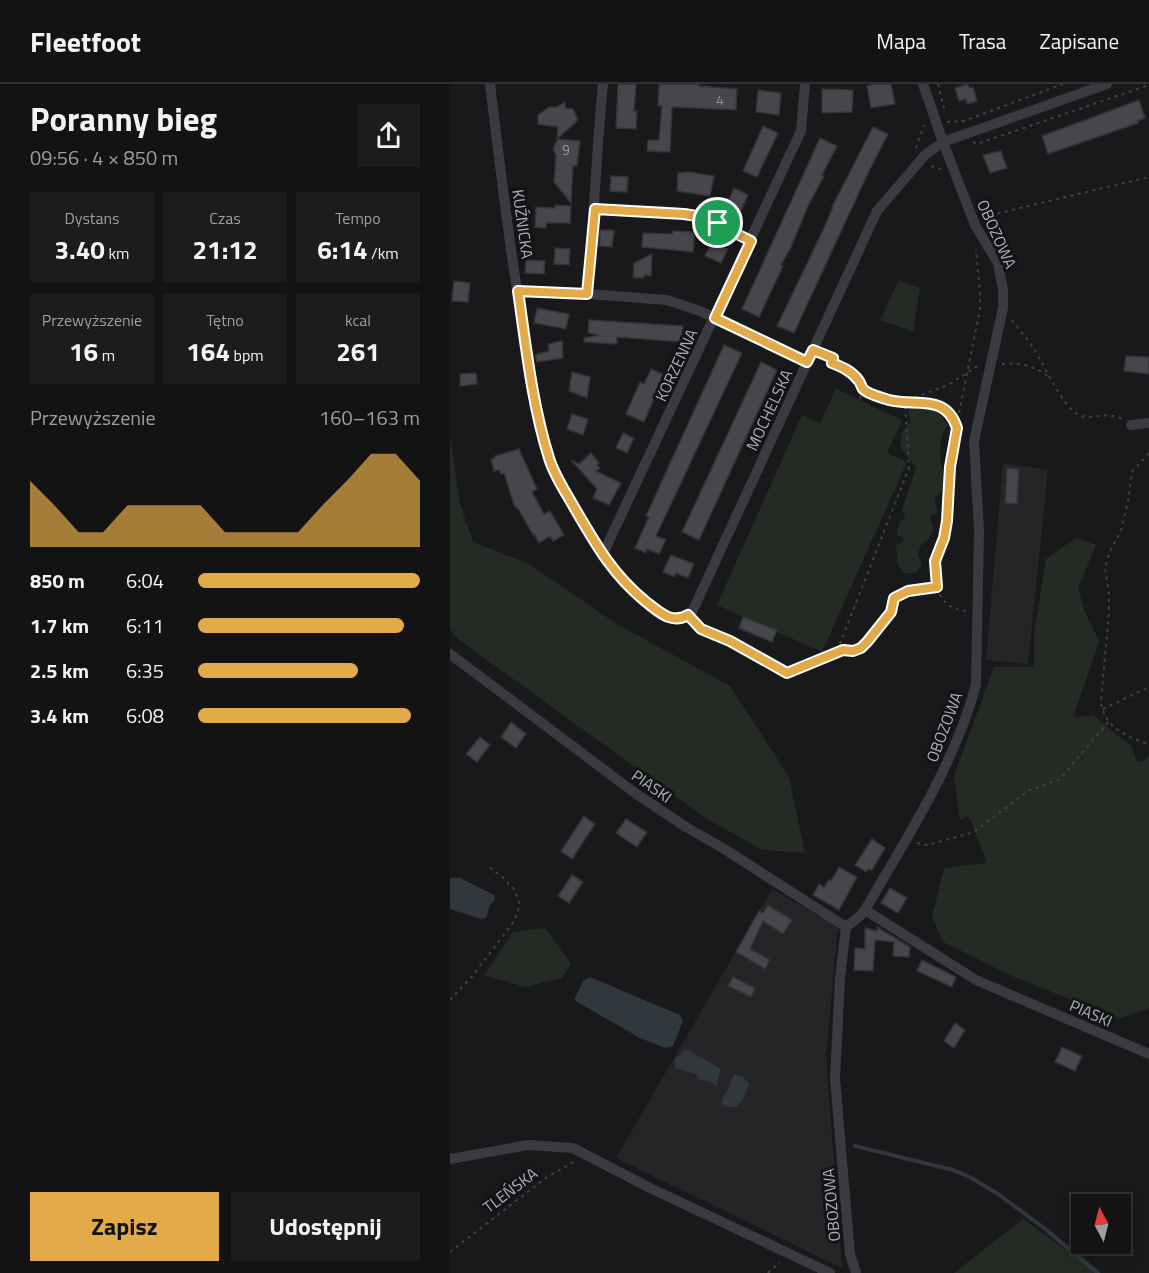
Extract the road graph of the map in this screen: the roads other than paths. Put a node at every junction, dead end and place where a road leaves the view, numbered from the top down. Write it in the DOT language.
graph roads {
  1 [pos="490,84"];
  2 [pos="603,84"];
  3 [pos="805,84"];
  4 [pos="923,84"];
  5 [pos="1107,84"];
  6 [pos="1079,89"];
  7 [pos="943,142"];
  8 [pos="595,209"];
  9 [pos="751,241"];
  10 [pos="518,291"];
  11 [pos="587,294"];
  12 [pos="715,318"];
  13 [pos="807,362"];
  14 [pos="1149,423"];
  15 [pos="1131,424"];
  16 [pos="603,556"];
  17 [pos="690,613"];
  18 [pos="450,654"];
  19 [pos="865,909"];
  20 [pos="846,927"];
  21 [pos="1149,1054"];
  22 [pos="450,1159"];
  23 [pos="830,1273"];
  24 [pos="855,1273"];
  1 -- 10 [label="street, KUŹNICKA"];
  2 -- 8 [label="street"];
  3 -- 9 [label="street, KORZENNA"];
  4 -- 7 [label="street, OBOZOWA"];
  5 -- 6 [label="street, MOCHELSKA"];
  6 -- 7 [label="street, MOCHELSKA"];
  7 -- 13 [label="street, MOCHELSKA"];
  7 -- 19 [label="street, OBOZOWA"];
  8 -- 9 [label="street"];
  8 -- 11 [label="street"];
  9 -- 12 [label="street, KORZENNA"];
  10 -- 11 [label="street"];
  10 -- 16 [label="street, KUŹNICKA"];
  11 -- 12 [label="street"];
  12 -- 13 [label="street"];
  12 -- 16 [label="street, KORZENNA"];
  13 -- 17 [label="street, MOCHELSKA"];
  14 -- 15 [label="street"];
  16 -- 17 [label="street, KUŹNICKA"];
  18 -- 20 [label="street, PIASKI"];
  19 -- 20 [label="street, OBOZOWA"];
  19 -- 21 [label="street, PIASKI"];
  20 -- 24 [label="street, OBOZOWA"];
  22 -- 23 [label="street"];
}
